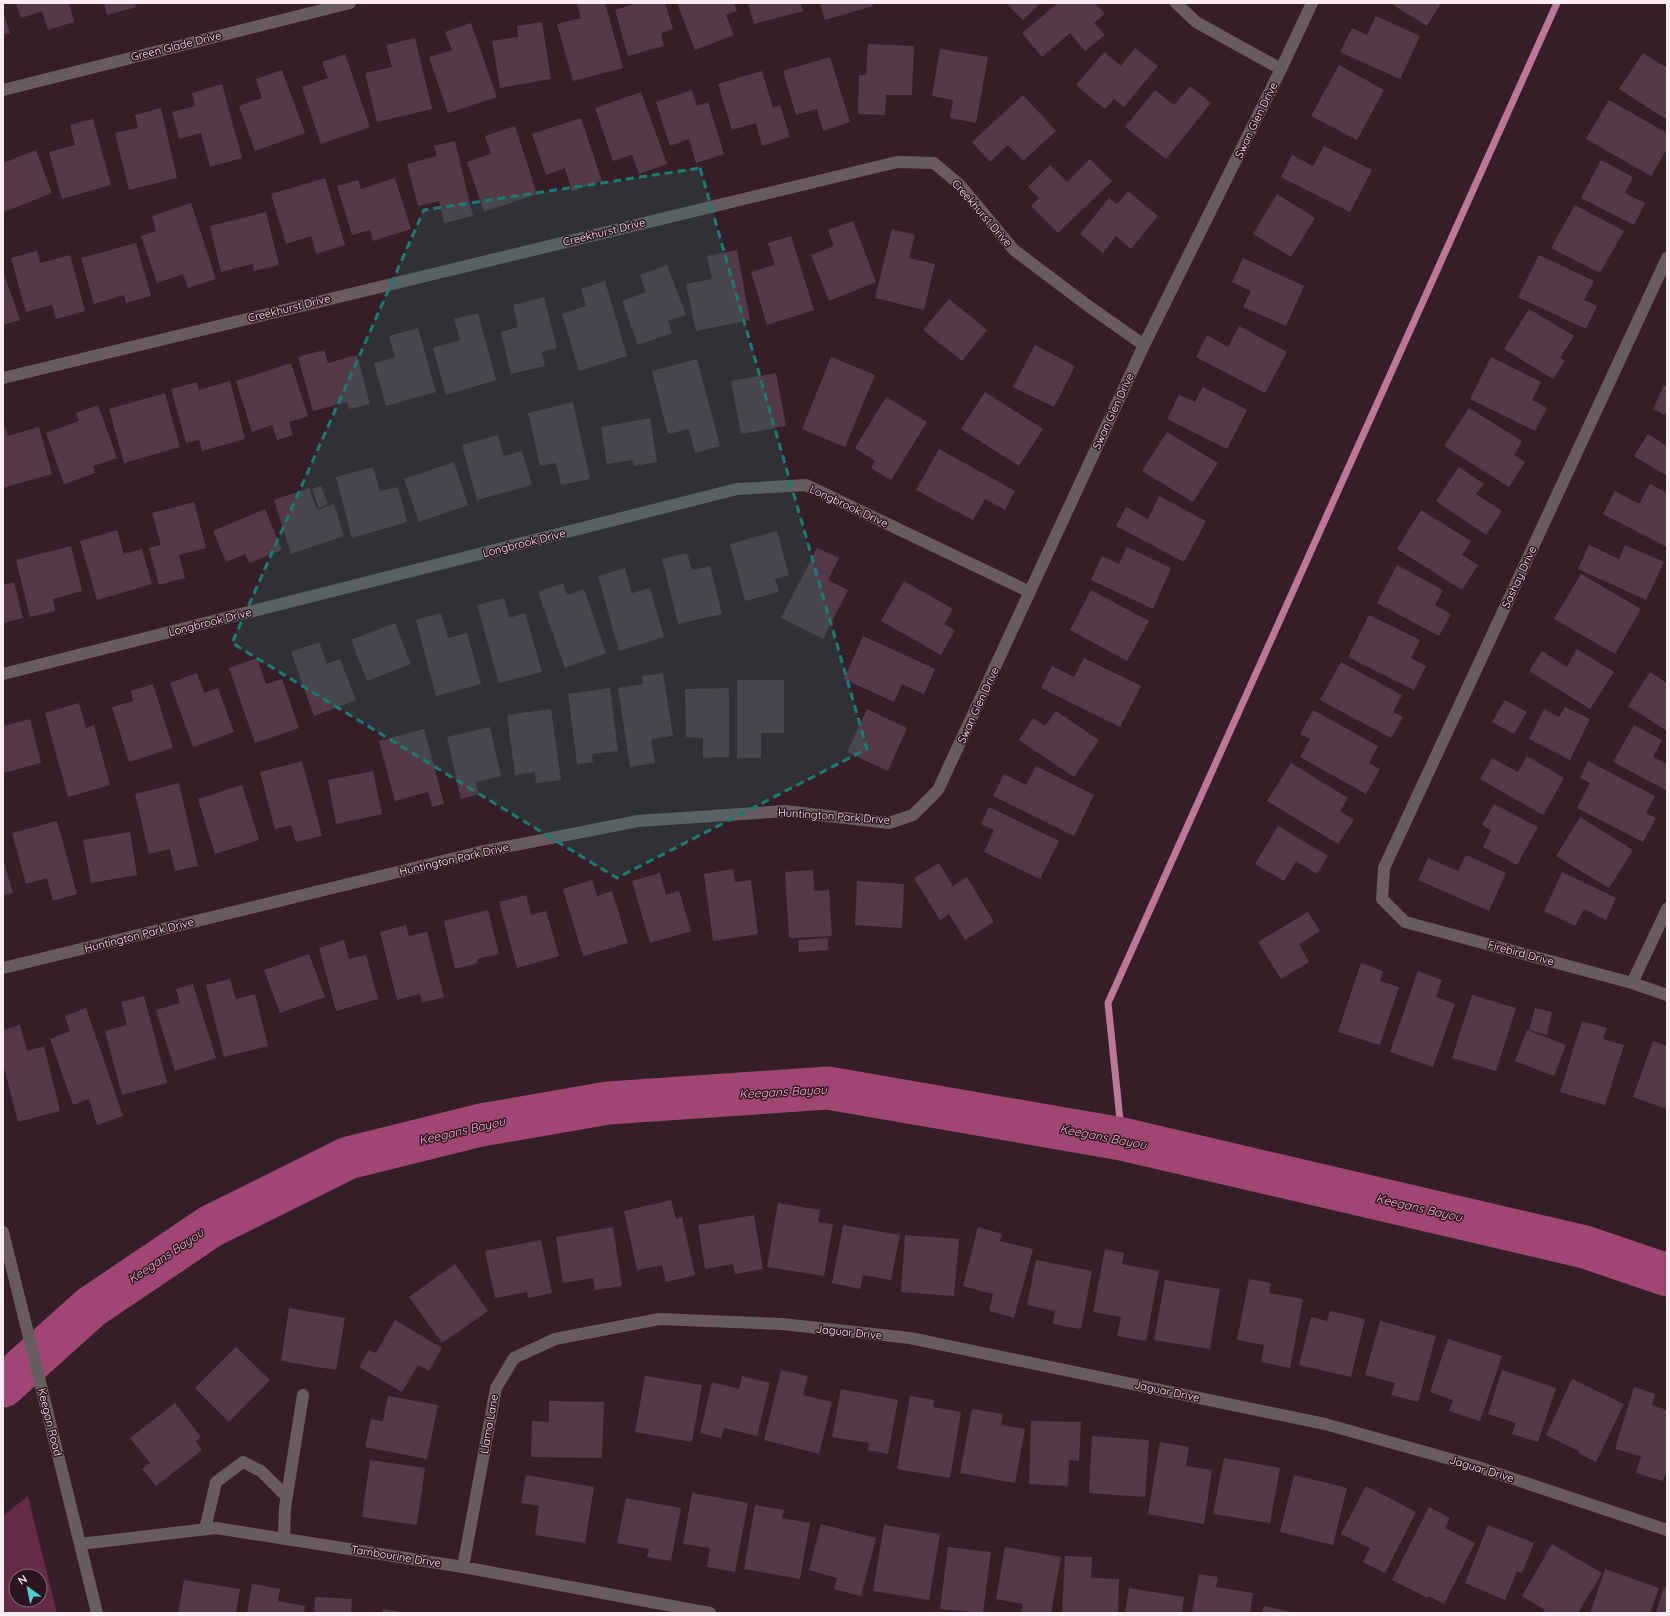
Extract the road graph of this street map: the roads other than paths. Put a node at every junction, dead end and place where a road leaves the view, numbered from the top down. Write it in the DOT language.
graph roads {
  1 [pos="350,3"];
  2 [pos="1176,3"];
  3 [pos="1312,3"];
  4 [pos="1281,69"];
  5 [pos="3,90"];
  6 [pos="1667,258"];
  7 [pos="1144,345"];
  8 [pos="3,378"];
  9 [pos="1030,592"];
  10 [pos="3,674"];
  11 [pos="913,815"];
  12 [pos="1382,899"];
  13 [pos="1667,909"];
  14 [pos="3,968"];
  15 [pos="1632,983"];
  16 [pos="1667,995"];
  17 [pos="3,1232"];
  18 [pos="655,1320"];
  19 [pos="304,1395"];
  20 [pos="287,1497"];
  21 [pos="205,1529"];
  22 [pos="1667,1530"];
  23 [pos="284,1539"];
  24 [pos="80,1544"];
  25 [pos="463,1567"];
  26 [pos="97,1613"];
  27 [pos="710,1613"];
  1 -- 5 [label="street, Green Glade Drive"];
  2 -- 4 [label="street"];
  3 -- 4 [label="street, Swan Glen Drive"];
  4 -- 7 [label="street, Swan Glen Drive"];
  6 -- 12 [label="street, Sashay Drive"];
  7 -- 8 [label="street, Creekhurst Drive"];
  7 -- 9 [label="street, Swan Glen Drive"];
  9 -- 10 [label="street, Longbrook Drive"];
  9 -- 11 [label="street, Swan Glen Drive"];
  11 -- 14 [label="street, Huntington Park Drive"];
  12 -- 15 [label="street, Firebird Drive"];
  13 -- 15 [label="street"];
  15 -- 16 [label="street, Firebird Drive"];
  17 -- 24 [label="street, Keegan Road"];
  18 -- 22 [label="street, Jaguar Drive"];
  18 -- 25 [label="street, Llama Lane"];
  19 -- 20 [label="street"];
  20 -- 21 [label="street"];
  20 -- 23 [label="street"];
  21 -- 23 [label="street, Tambourine Drive"];
  21 -- 24 [label="street, Tambourine Drive"];
  23 -- 25 [label="street, Tambourine Drive"];
  24 -- 26 [label="street, Keegan Road"];
  25 -- 27 [label="street, Tambourine Drive"];
}
